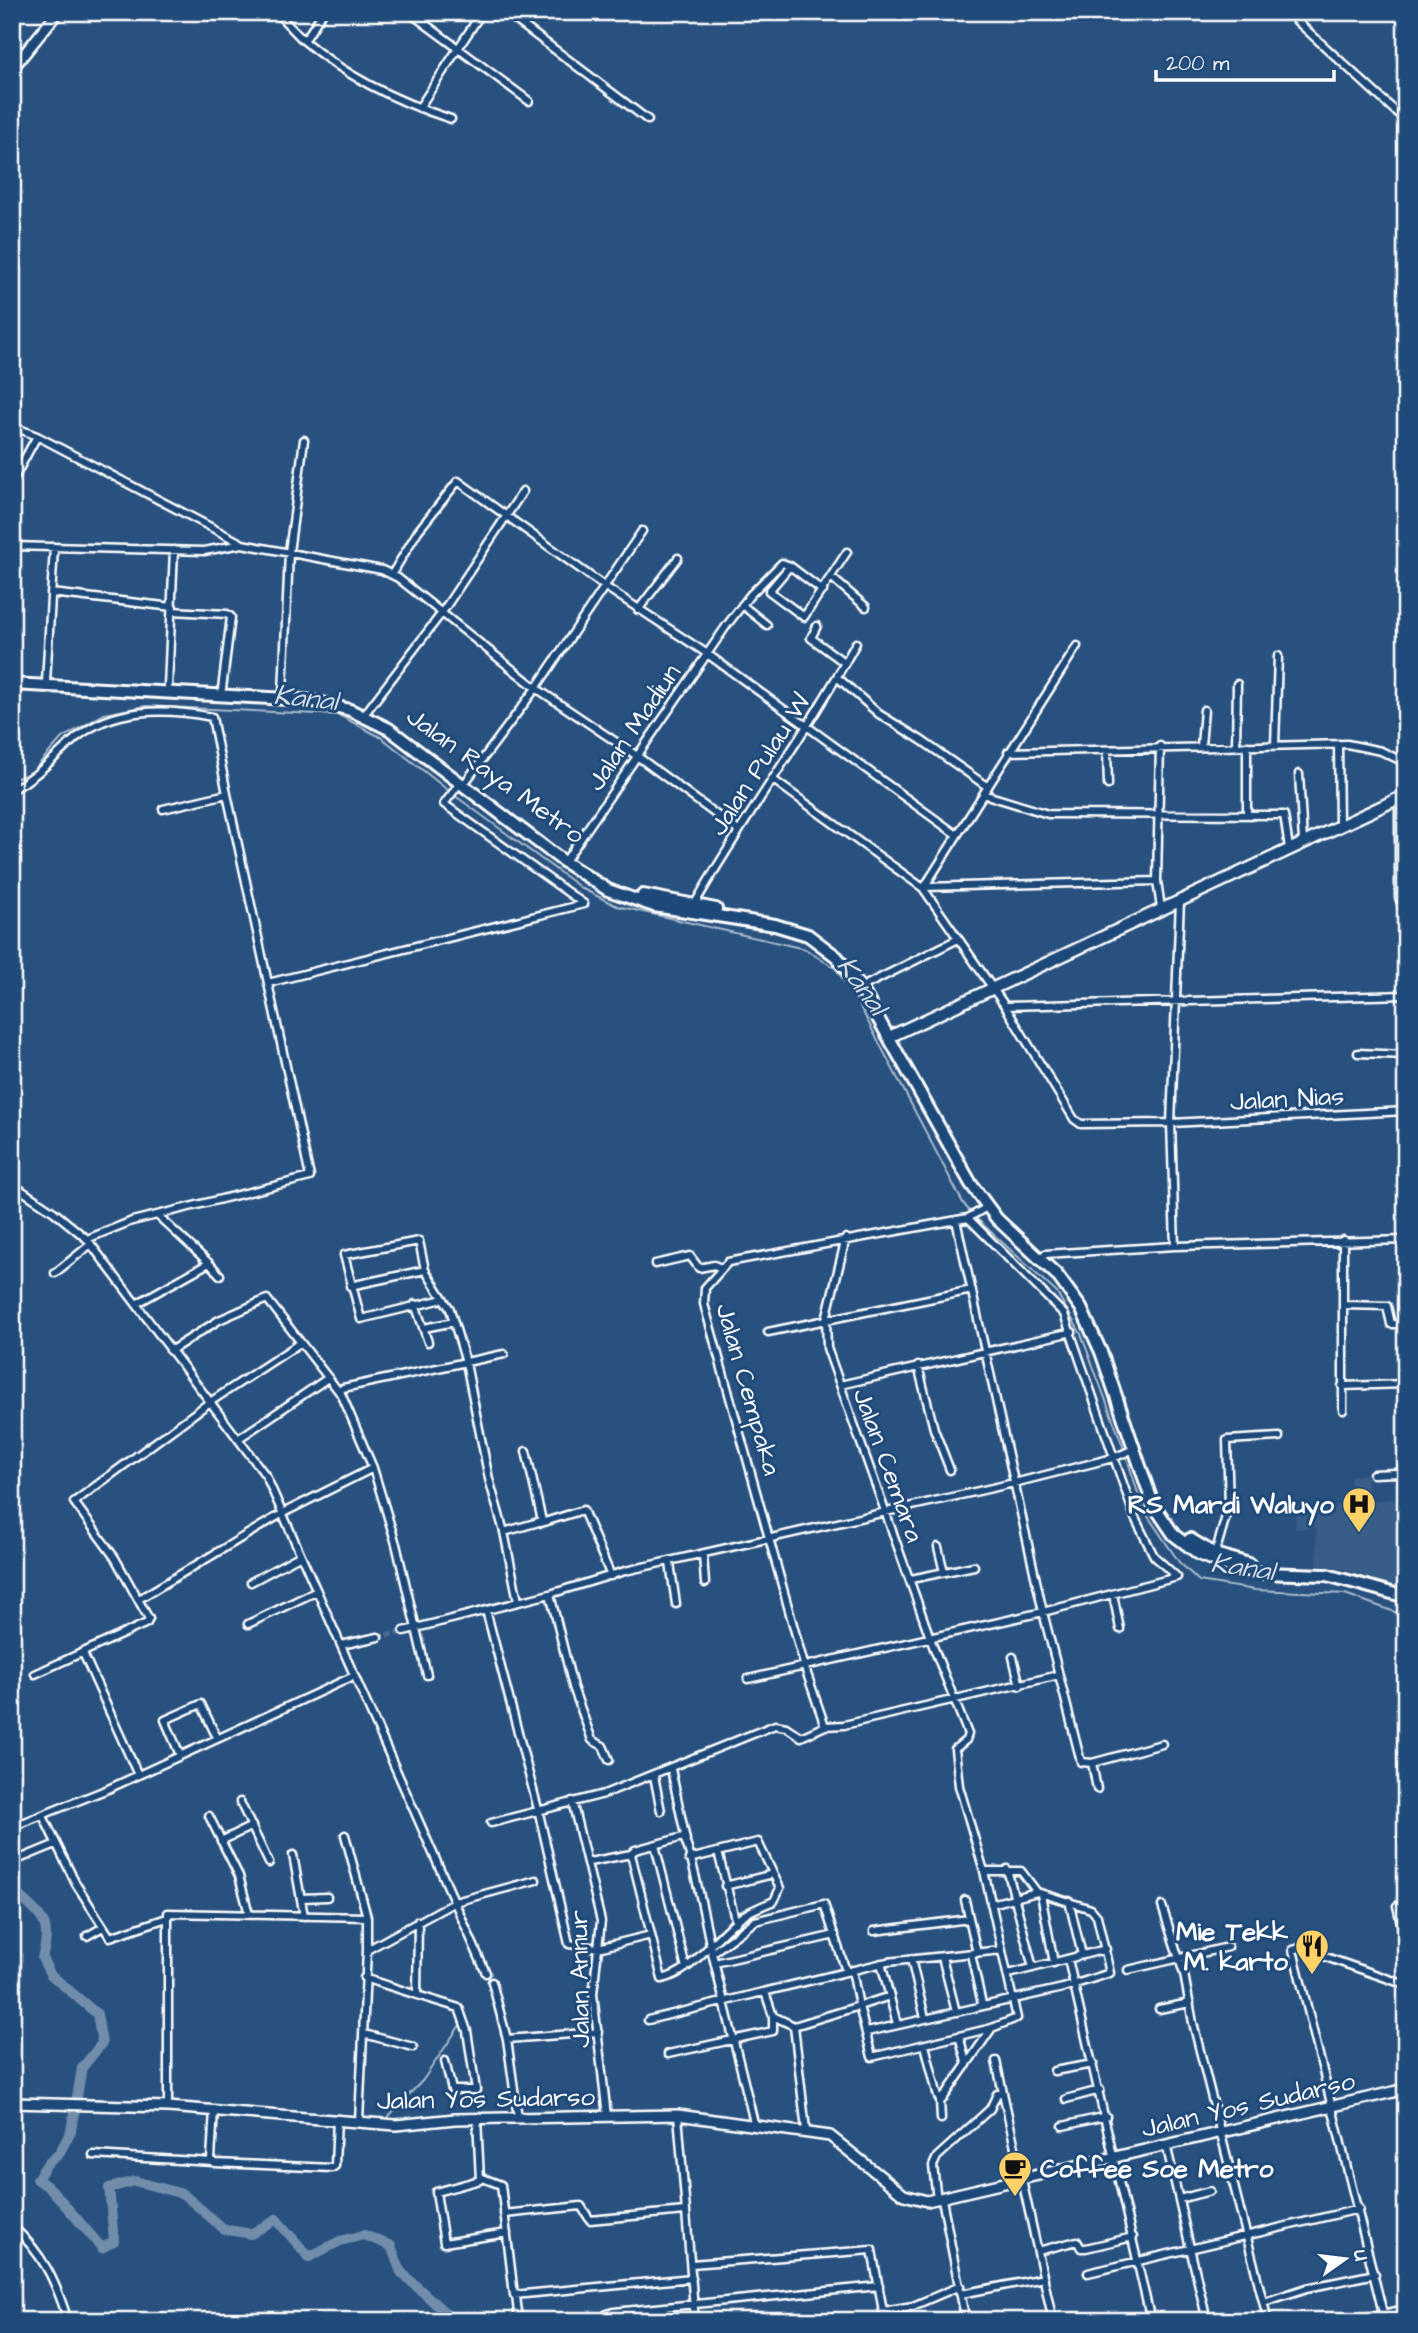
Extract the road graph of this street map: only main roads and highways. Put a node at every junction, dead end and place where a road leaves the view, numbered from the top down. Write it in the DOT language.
graph roads {
  1 [pos="12,678"];
  2 [pos="12,684"];
  3 [pos="464,782"];
  4 [pos="1402,797"];
  5 [pos="698,910"];
  6 [pos="729,915"];
  7 [pos="891,1036"];
  8 [pos="1128,1422"];
  9 [pos="1406,1591"];
  10 [pos="1406,1597"];
  1 -- 3 [label="highway, Jalan Raya Metro"];
  2 -- 3 [label="highway"];
  3 -- 5 [label="highway, Jalan Raya Metro"];
  3 -- 5 [label="highway"];
  4 -- 7 [label="main road"];
  5 -- 6 [label="highway"];
  6 -- 7 [label="highway"];
  6 -- 7 [label="highway"];
  7 -- 8 [label="highway"];
  7 -- 8 [label="highway"];
  8 -- 9 [label="highway"];
  8 -- 10 [label="highway"];
}
